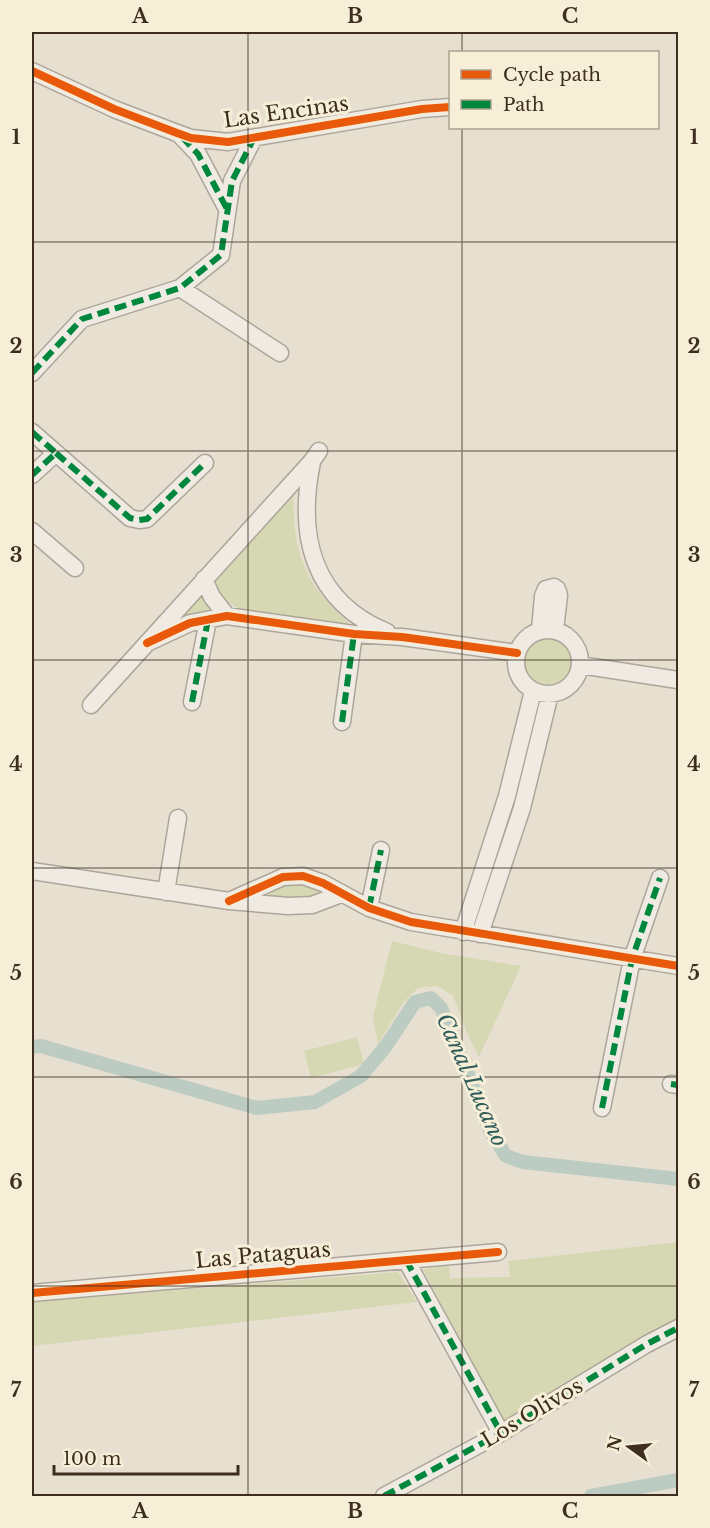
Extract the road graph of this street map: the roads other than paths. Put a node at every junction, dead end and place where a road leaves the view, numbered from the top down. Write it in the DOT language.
graph roads {
  1 [pos="32,71"];
  2 [pos="449,107"];
  3 [pos="177,133"];
  4 [pos="254,138"];
  5 [pos="227,209"];
  6 [pos="180,288"];
  7 [pos="280,353"];
  8 [pos="32,373"];
  9 [pos="32,432"];
  10 [pos="56,453"];
  11 [pos="205,463"];
  12 [pos="32,475"];
  13 [pos="32,531"];
  14 [pos="75,568"];
  15 [pos="204,579"];
  16 [pos="227,616"];
  17 [pos="208,620"];
  18 [pos="354,634"];
  19 [pos="402,637"];
  20 [pos="147,643"];
  21 [pos="517,653"];
  22 [pos="580,666"];
  23 [pos="678,680"];
  24 [pos="533,691"];
  25 [pos="550,694"];
  26 [pos="192,702"];
  27 [pos="91,705"];
  28 [pos="342,722"];
  29 [pos="513,773"];
  30 [pos="531,777"];
  31 [pos="178,818"];
  32 [pos="490,846"];
  33 [pos="381,850"];
  34 [pos="508,852"];
  35 [pos="32,871"];
  36 [pos="660,878"];
  37 [pos="166,892"];
  38 [pos="342,894"];
  39 [pos="229,901"];
  40 [pos="369,908"];
  41 [pos="463,932"];
  42 [pos="480,934"];
  43 [pos="632,959"];
  44 [pos="678,966"];
  45 [pos="602,1108"];
  46 [pos="498,1252"];
  47 [pos="406,1260"];
  48 [pos="32,1293"];
  49 [pos="678,1328"];
  50 [pos="501,1433"];
  51 [pos="384,1497"];
  1 -- 3 [label="street, Las Encinas"];
  2 -- 4 [label="street, Las Encinas"];
  3 -- 4 [label="street, Las Encinas"];
  3 -- 5 [label="street, Las Encinas"];
  4 -- 5 [label="street, Las Encinas"];
  5 -- 6 [label="street, Las Encinas"];
  6 -- 7 [label="street"];
  6 -- 8 [label="street, Las Encinas"];
  9 -- 10 [label="street"];
  10 -- 11 [label="street"];
  10 -- 12 [label="street"];
  13 -- 14 [label="street"];
  15 -- 16 [label="street"];
  15 -- 19 [label="street"];
  15 -- 20 [label="street"];
  16 -- 17 [label="street"];
  16 -- 18 [label="street"];
  17 -- 20 [label="street"];
  17 -- 26 [label="street"];
  18 -- 19 [label="street"];
  18 -- 28 [label="street"];
  19 -- 21 [label="street"];
  20 -- 27 [label="street"];
  21 -- 22 [label="street"];
  21 -- 24 [label="street"];
  22 -- 23 [label="street"];
  22 -- 25 [label="street"];
  24 -- 25 [label="street"];
  24 -- 29 [label="street"];
  25 -- 30 [label="street"];
  29 -- 30 [label="street"];
  29 -- 32 [label="street"];
  30 -- 34 [label="street"];
  31 -- 37 [label="street"];
  32 -- 34 [label="street"];
  32 -- 41 [label="street"];
  33 -- 40 [label="street"];
  34 -- 42 [label="street"];
  35 -- 37 [label="street"];
  36 -- 43 [label="street"];
  37 -- 39 [label="street"];
  38 -- 39 [label="street"];
  38 -- 39 [label="street"];
  38 -- 40 [label="street"];
  40 -- 41 [label="street"];
  41 -- 42 [label="street"];
  42 -- 43 [label="street"];
  43 -- 44 [label="street"];
  43 -- 45 [label="street"];
  46 -- 47 [label="street, Las Pataguas"];
  47 -- 48 [label="street, Las Pataguas"];
  47 -- 50 [label="street"];
  49 -- 50 [label="street, Los Olivos"];
  50 -- 51 [label="street, Los Olivos"];
}
